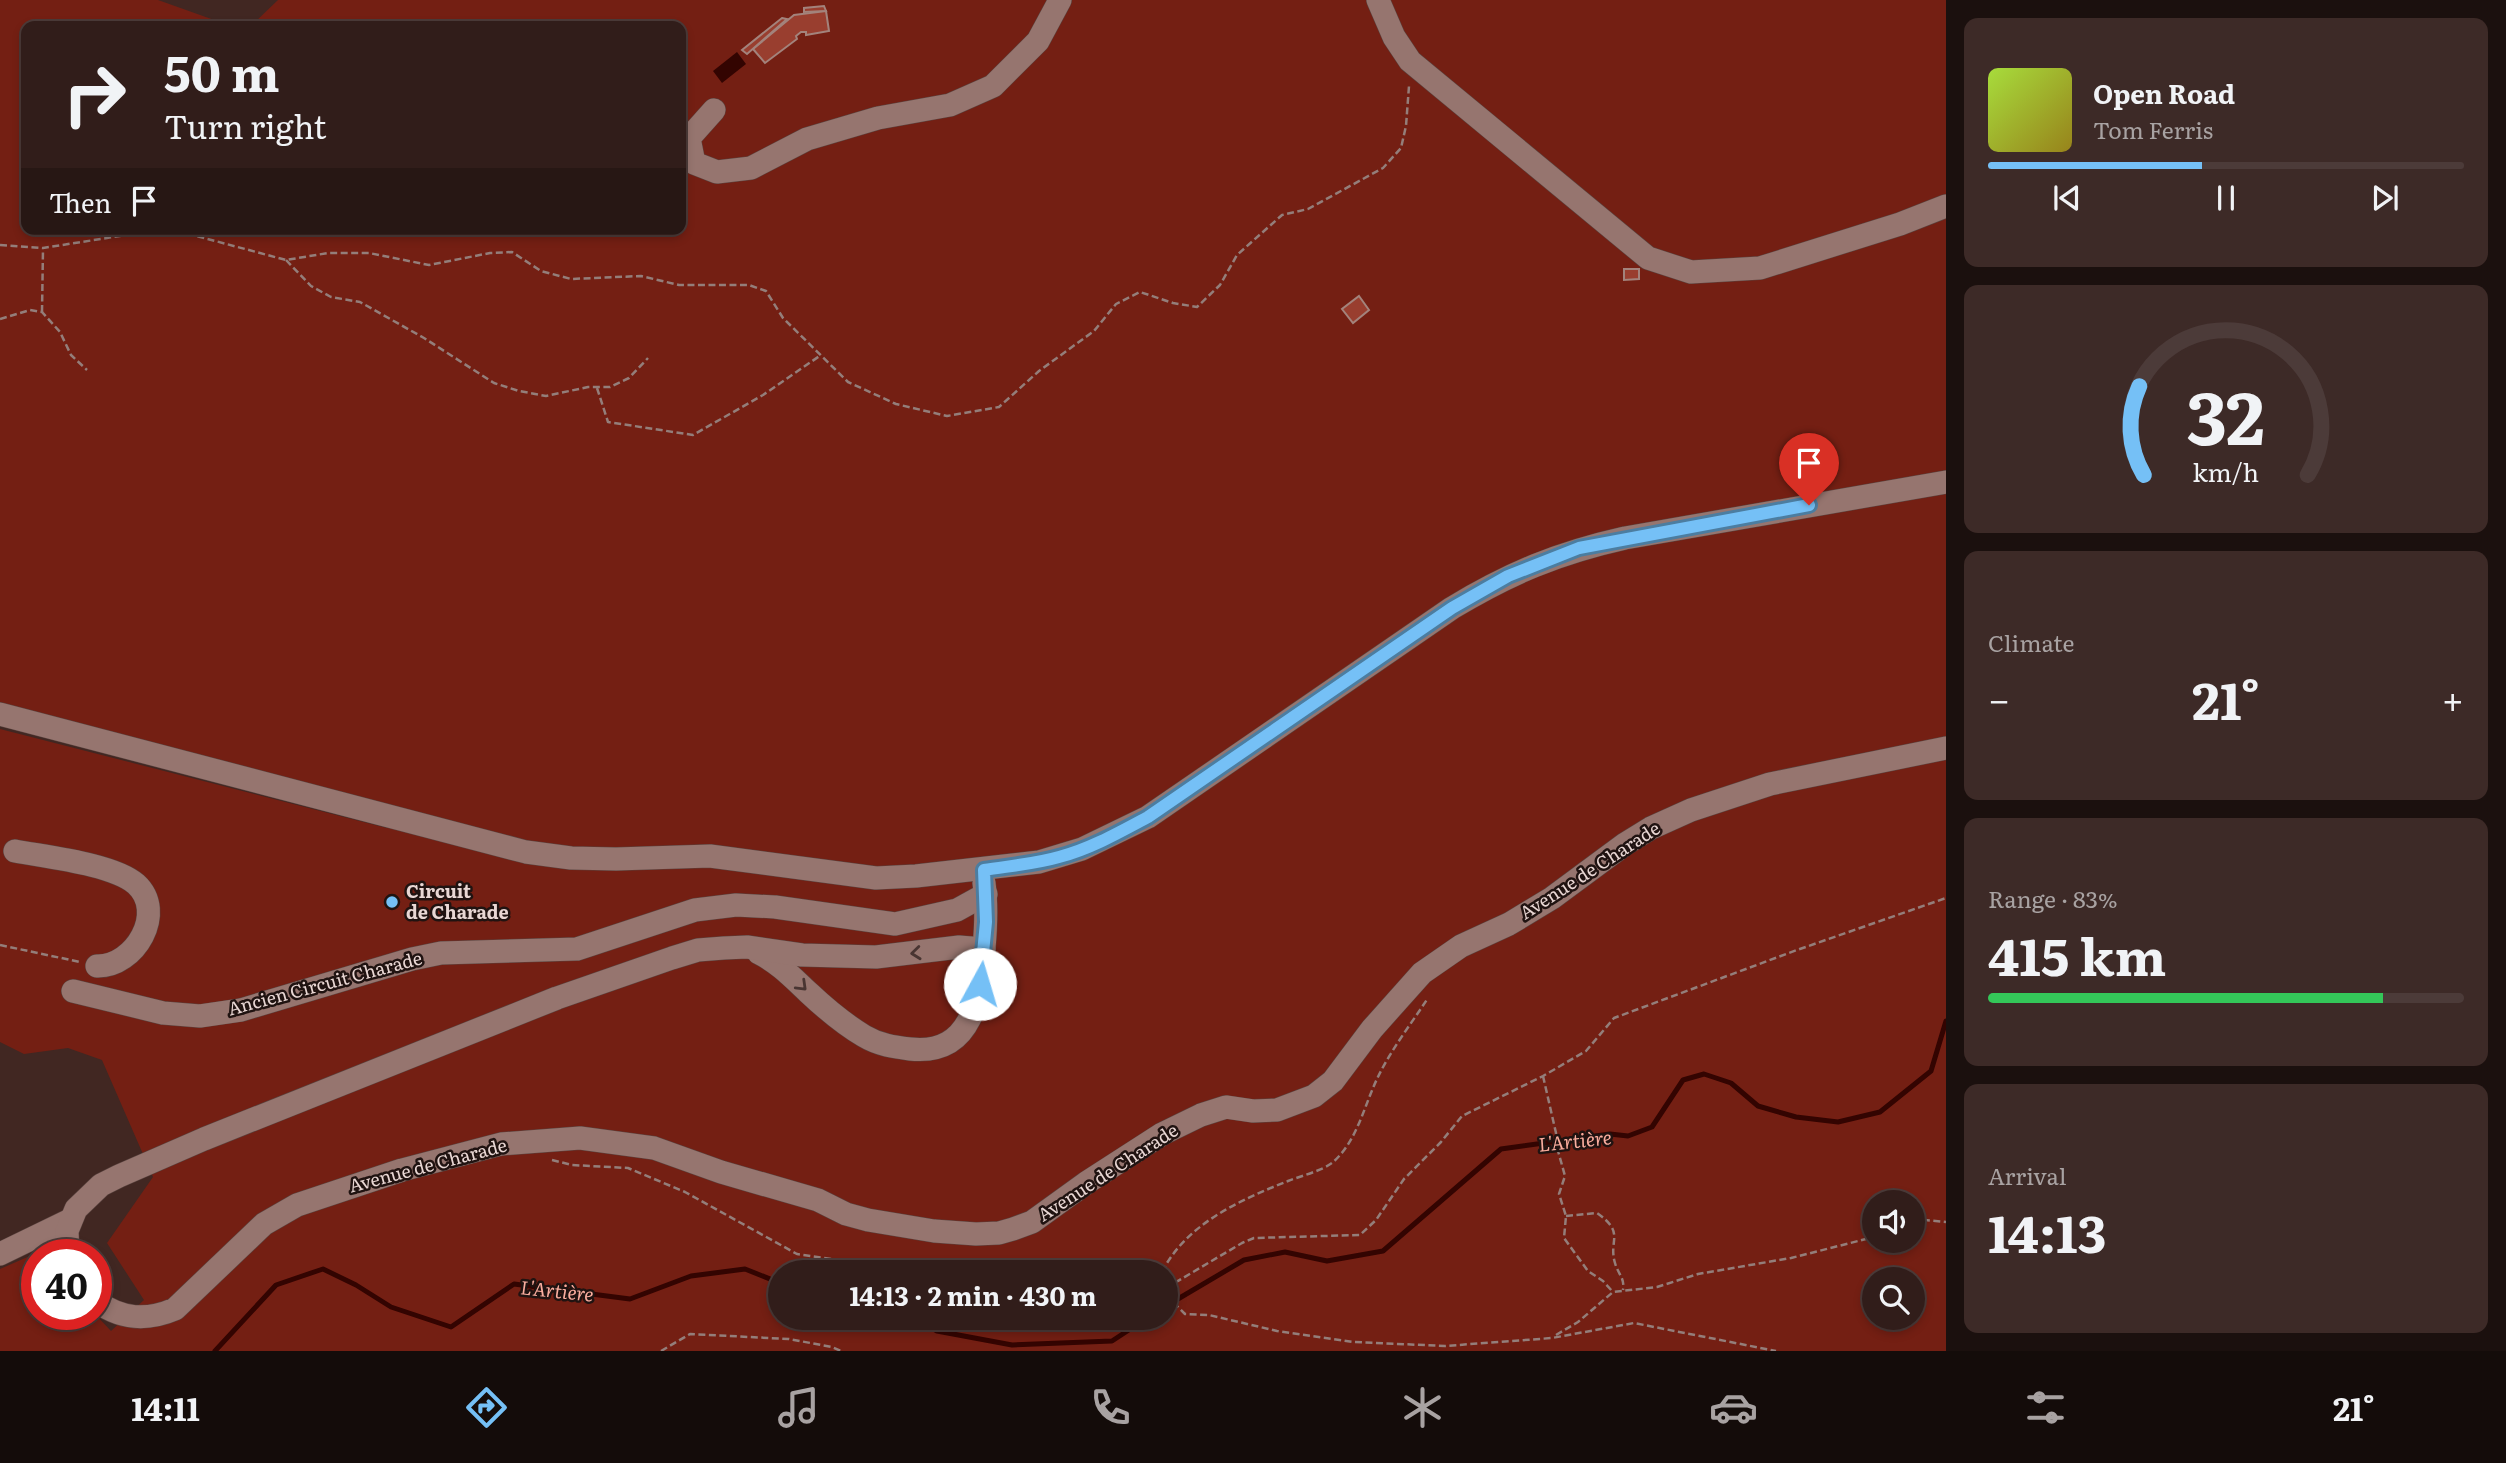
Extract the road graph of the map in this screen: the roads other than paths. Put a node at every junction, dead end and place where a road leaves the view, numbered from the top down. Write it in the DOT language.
graph roads {
  1 [pos="1060,0"];
  2 [pos="1378,0"];
  3 [pos="714,110"];
  4 [pos="1946,206"];
  5 [pos="1946,482"];
  6 [pos="0,714"];
  7 [pos="1946,748"];
  8 [pos="15,852"];
  9 [pos="984,870"];
  10 [pos="986,894"];
  11 [pos="747,947"];
  12 [pos="984,949"];
  13 [pos="97,965"];
  14 [pos="73,991"];
  15 [pos="70,1220"];
  16 [pos="67,1239"];
  17 [pos="0,1254"];
  18 [pos="112,1311"];
  1 -- 3 [label="street"];
  2 -- 4 [label="street"];
  5 -- 9 [label="street"];
  6 -- 9 [label="street"];
  7 -- 18 [label="street, Avenue de Charade"];
  8 -- 13 [label="street"];
  9 -- 10 [label="street"];
  10 -- 12 [label="street"];
  10 -- 14 [label="street, Ancien Circuit Charade"];
  12 -- 11 [label="street, one-way"];
  11 -- 12 [label="street, one-way"];
  11 -- 15 [label="street"];
  15 -- 16 [label="street"];
  15 -- 17 [label="street"];
}
